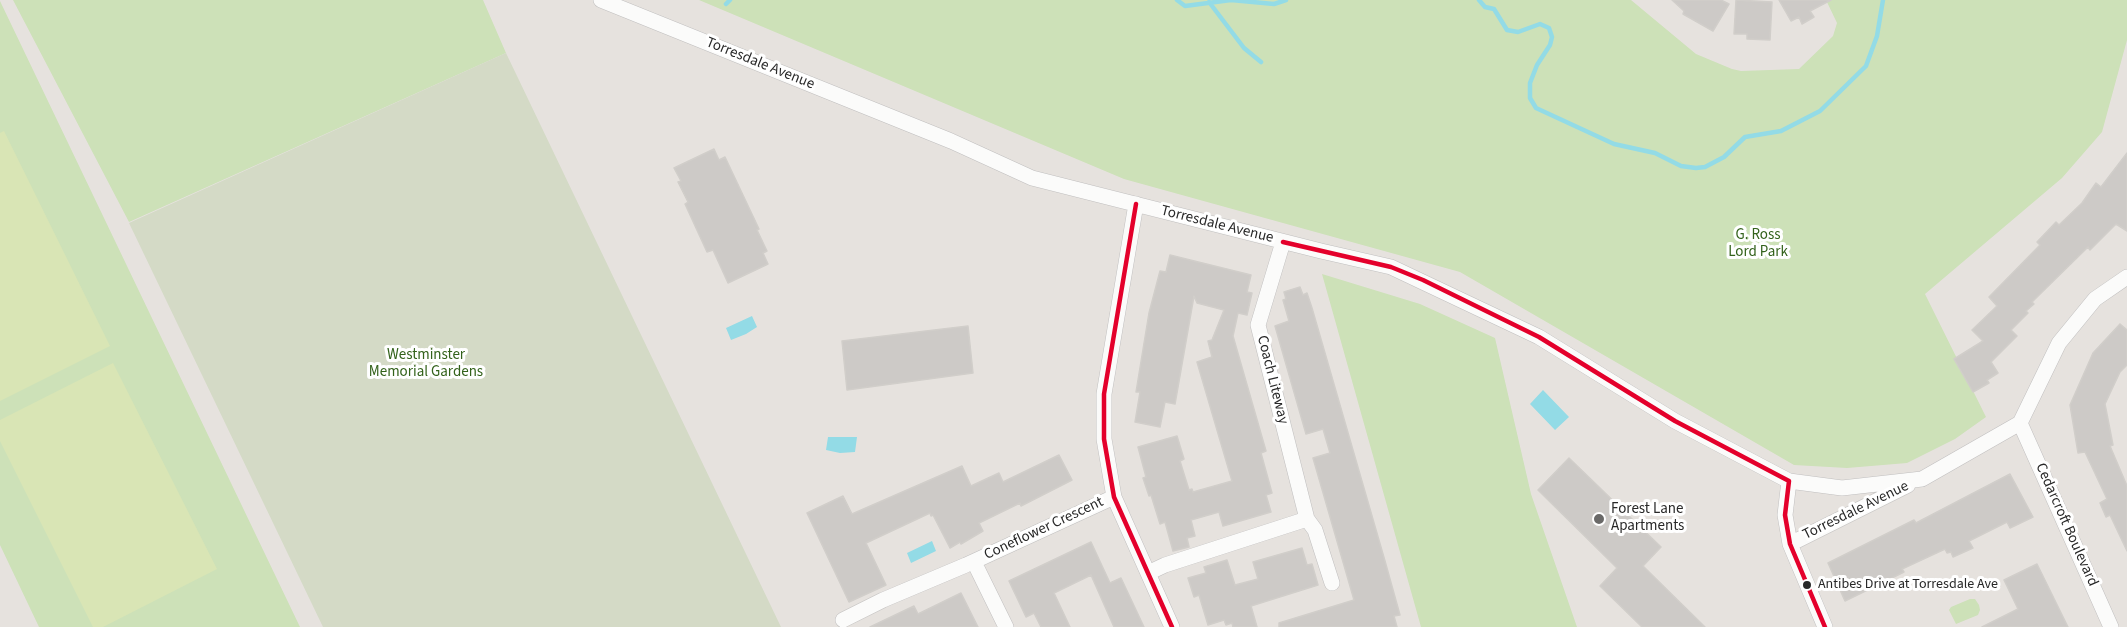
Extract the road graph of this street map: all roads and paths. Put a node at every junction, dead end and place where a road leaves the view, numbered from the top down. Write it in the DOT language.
graph roads {
  1 [pos="601,0"];
  2 [pos="1136,204"];
  3 [pos="1283,242"];
  4 [pos="2127,277"];
  5 [pos="2020,423"];
  6 [pos="1922,479"];
  7 [pos="1789,481"];
  8 [pos="1114,497"];
  9 [pos="1307,519"];
  10 [pos="1790,544"];
  11 [pos="974,562"];
  12 [pos="1148,573"];
  13 [pos="1332,583"];
  14 [pos="843,620"];
  15 [pos="1006,627"];
  16 [pos="1172,627"];
  17 [pos="1825,627"];
  18 [pos="2111,627"];
  1 -- 2 [label="street, Torresdale Avenue"];
  2 -- 3 [label="street, Torresdale Avenue"];
  2 -- 8 [label="street"];
  3 -- 7 [label="street, Torresdale Avenue"];
  3 -- 9 [label="street, Coach Liteway"];
  4 -- 5 [label="street"];
  5 -- 6 [label="street, Torresdale Avenue"];
  5 -- 18 [label="street, Cedarcroft Boulevard"];
  6 -- 7 [label="street, Torresdale Avenue"];
  6 -- 10 [label="street, Torresdale Avenue"];
  7 -- 10 [label="street"];
  8 -- 11 [label="street, Coneflower Crescent"];
  8 -- 12 [label="street"];
  9 -- 12 [label="street"];
  9 -- 13 [label="street, Coach Liteway"];
  10 -- 17 [label="street"];
  11 -- 14 [label="street, Coneflower Crescent"];
  11 -- 15 [label="street, Coneflower Crescent"];
  12 -- 16 [label="street"];
}
